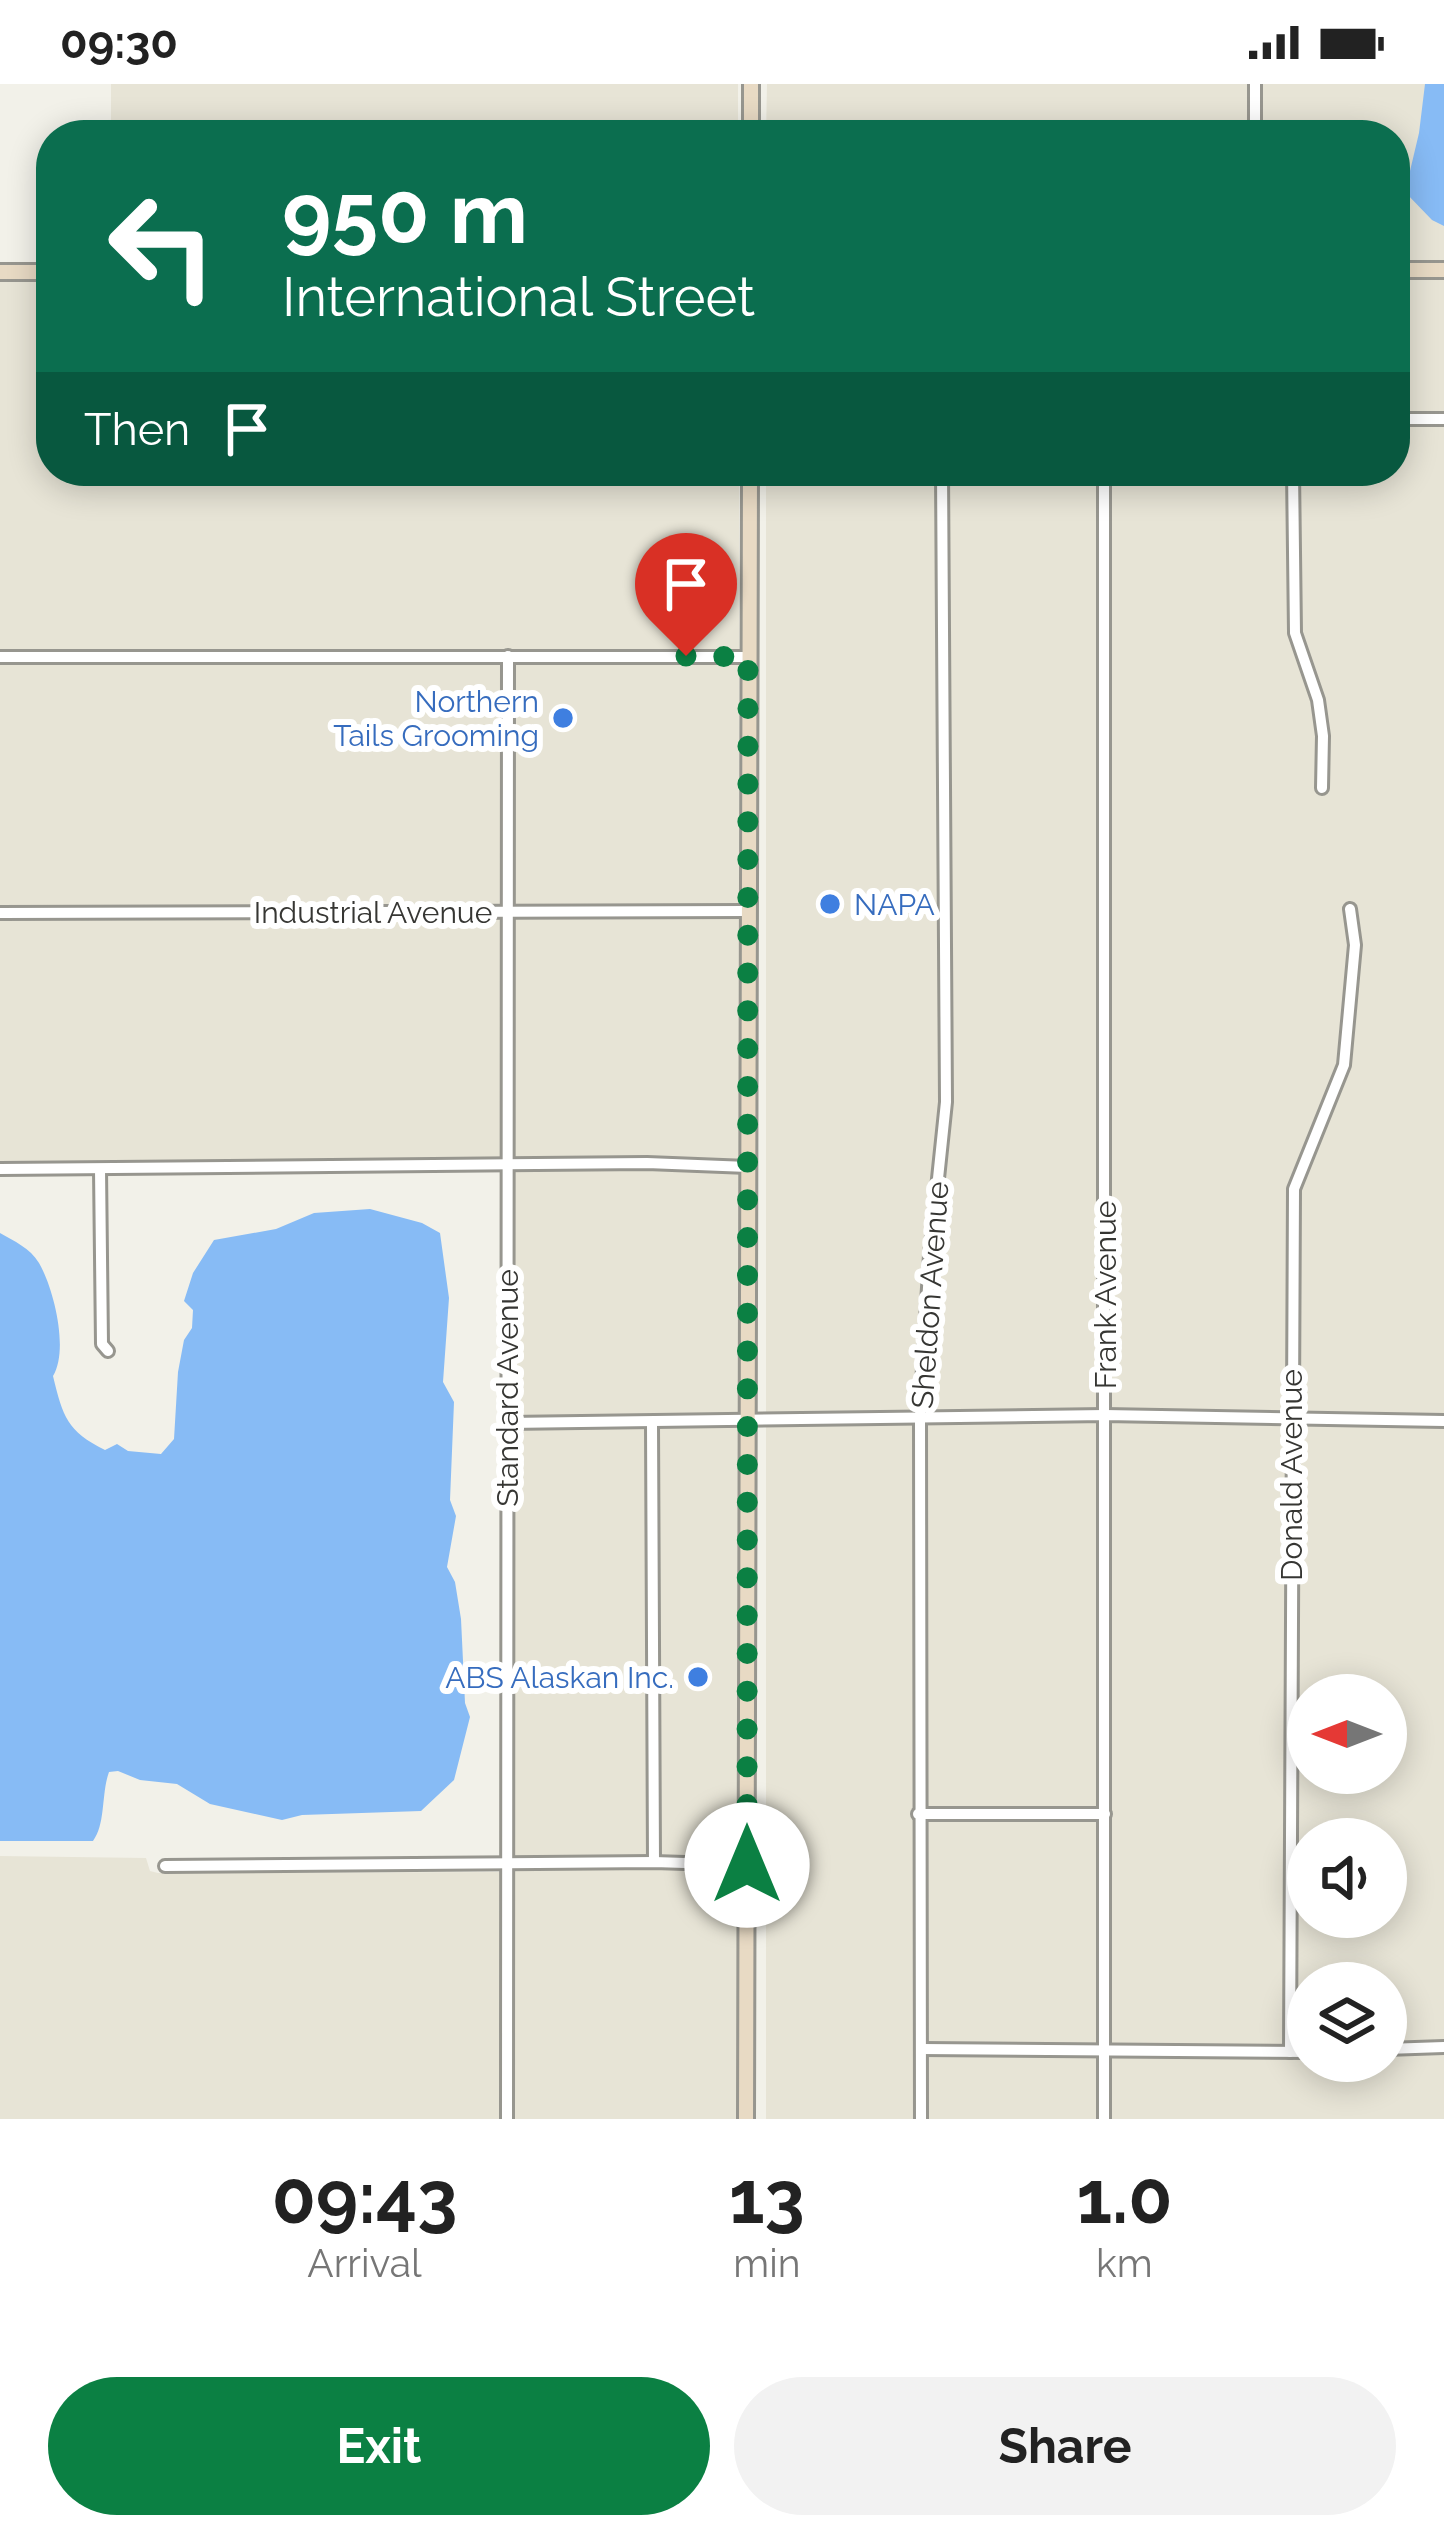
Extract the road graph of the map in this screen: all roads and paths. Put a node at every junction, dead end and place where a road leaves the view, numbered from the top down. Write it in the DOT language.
graph roads {
  1 [pos="751,84"];
  2 [pos="1255,84"];
  3 [pos="751,120"];
  4 [pos="1255,120"];
  5 [pos="1410,270"];
  6 [pos="1444,270"];
  7 [pos="0,272"];
  8 [pos="36,272"];
  9 [pos="1444,418"];
  10 [pos="1410,419"];
  11 [pos="750,486"];
  12 [pos="942,486"];
  13 [pos="1104,486"];
  14 [pos="1293,486"];
  15 [pos="508,656"];
  16 [pos="4,657"];
  17 [pos="748,657"];
  18 [pos="1322,788"];
  19 [pos="1350,909"];
  20 [pos="747,911"];
  21 [pos="508,912"];
  22 [pos="0,913"];
  23 [pos="507,1166"];
  24 [pos="748,1167"];
  25 [pos="0,1169"];
  26 [pos="100,1169"];
  27 [pos="108,1351"];
  28 [pos="1105,1415"];
  29 [pos="920,1417"];
  30 [pos="1444,1420"];
  31 [pos="1291,1421"];
  32 [pos="507,1423"];
  33 [pos="747,1423"];
  34 [pos="652,1424"];
  35 [pos="919,1814"];
  36 [pos="1105,1814"];
  37 [pos="654,1862"];
  38 [pos="747,1865"];
  39 [pos="165,1866"];
  40 [pos="506,1866"];
  41 [pos="1290,1962"];
  42 [pos="1444,2047"];
  43 [pos="1407,2048"];
  44 [pos="921,2049"];
  45 [pos="1287,2052"];
  46 [pos="1104,2053"];
  47 [pos="507,2119"];
  48 [pos="746,2119"];
  49 [pos="921,2119"];
  50 [pos="1104,2119"];
  1 -- 3 [label="main road"];
  2 -- 4 [label="street"];
  5 -- 6 [label="main road"];
  7 -- 8 [label="main road"];
  9 -- 10 [label="street"];
  11 -- 17 [label="main road"];
  12 -- 29 [label="street, Sheldon Avenue"];
  13 -- 28 [label="street, Frank Avenue"];
  14 -- 18 [label="street"];
  15 -- 16 [label="street"];
  15 -- 17 [label="street"];
  15 -- 21 [label="street, Standard Avenue"];
  17 -- 20 [label="main road"];
  19 -- 31 [label="street, Donald Avenue"];
  20 -- 21 [label="street, Industrial Avenue"];
  20 -- 24 [label="main road"];
  21 -- 22 [label="street, Industrial Avenue"];
  21 -- 23 [label="street, Standard Avenue"];
  23 -- 24 [label="street"];
  23 -- 26 [label="street"];
  23 -- 32 [label="street, Standard Avenue"];
  24 -- 33 [label="main road"];
  25 -- 26 [label="street"];
  26 -- 27 [label="street"];
  28 -- 29 [label="street"];
  28 -- 31 [label="street"];
  28 -- 36 [label="street, Frank Avenue"];
  29 -- 33 [label="street"];
  29 -- 35 [label="street, Sheldon Avenue"];
  30 -- 31 [label="street"];
  31 -- 41 [label="street, Donald Avenue"];
  32 -- 34 [label="street"];
  32 -- 40 [label="street, Standard Avenue"];
  33 -- 34 [label="street"];
  33 -- 38 [label="main road"];
  34 -- 37 [label="street"];
  35 -- 36 [label="street"];
  35 -- 44 [label="street, Sheldon Avenue"];
  36 -- 46 [label="street, Frank Avenue"];
  37 -- 38 [label="street"];
  37 -- 40 [label="street"];
  38 -- 48 [label="main road"];
  39 -- 40 [label="street"];
  40 -- 47 [label="street, Standard Avenue"];
  42 -- 43 [label="street"];
  44 -- 46 [label="street"];
  44 -- 49 [label="street, Sheldon Avenue"];
  45 -- 46 [label="street"];
  46 -- 50 [label="street, Frank Avenue"];
}
